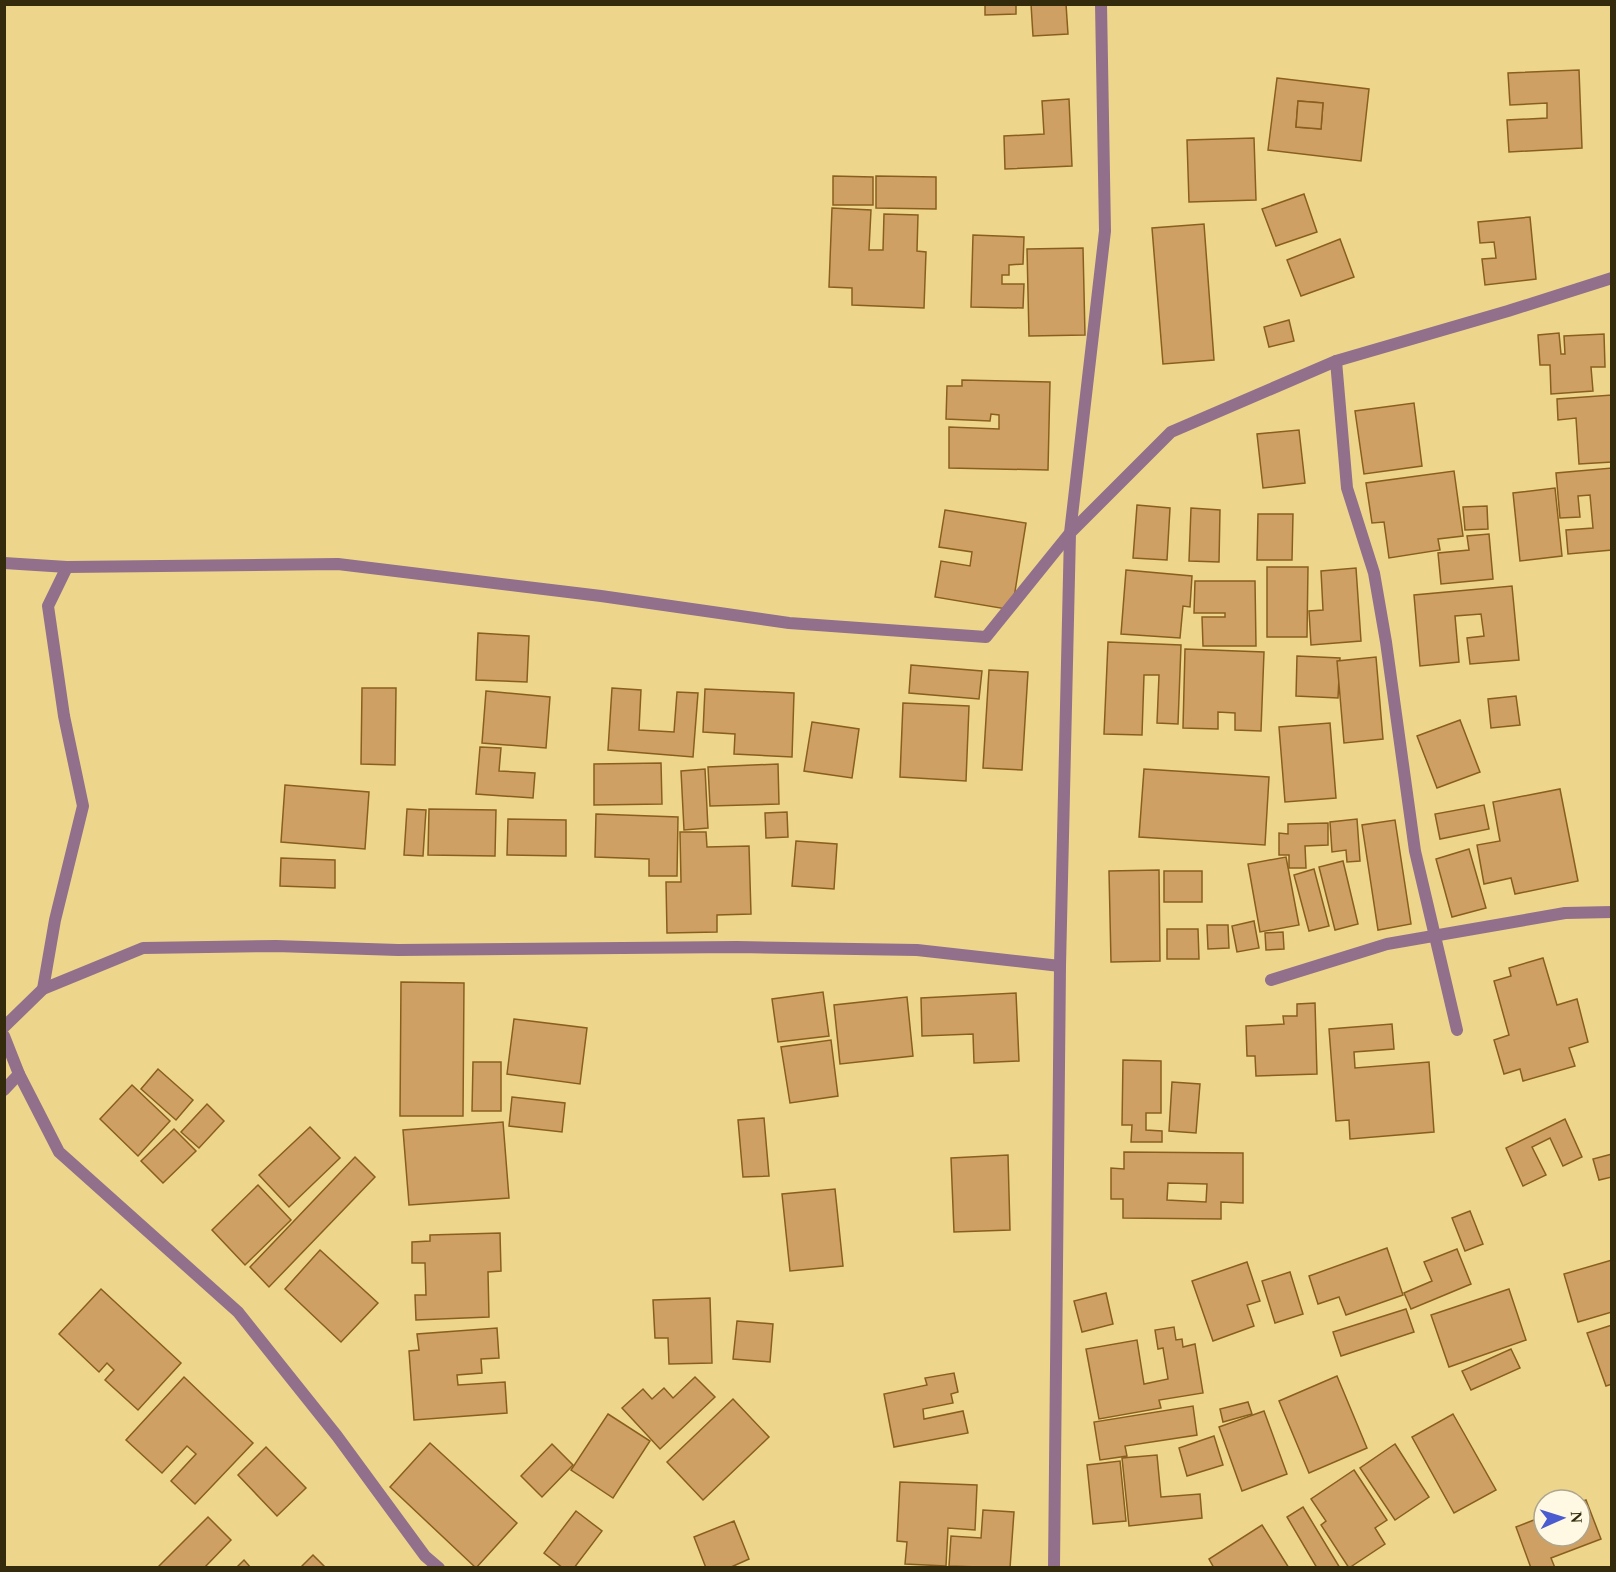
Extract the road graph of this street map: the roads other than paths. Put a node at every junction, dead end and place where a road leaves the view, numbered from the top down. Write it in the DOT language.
graph roads {
  1 [pos="1101,4"];
  2 [pos="1611,278"];
  3 [pos="1336,361"];
  4 [pos="1070,533"];
  5 [pos="4,563"];
  6 [pos="68,567"];
  7 [pos="1611,912"];
  8 [pos="1436,936"];
  9 [pos="1059,966"];
  10 [pos="1271,980"];
  11 [pos="44,989"];
  12 [pos="4,1027"];
  13 [pos="1457,1030"];
  14 [pos="4,1036"];
  15 [pos="19,1074"];
  16 [pos="4,1090"];
  17 [pos="439,1568"];
  18 [pos="1054,1568"];
  1 -- 4 [label="street"];
  2 -- 3 [label="street"];
  3 -- 4 [label="street"];
  3 -- 8 [label="street"];
  4 -- 6 [label="street"];
  4 -- 9 [label="street"];
  5 -- 6 [label="street"];
  6 -- 11 [label="street"];
  7 -- 8 [label="street"];
  8 -- 10 [label="street"];
  8 -- 13 [label="street"];
  9 -- 11 [label="street"];
  9 -- 18 [label="street"];
  11 -- 12 [label="street"];
  14 -- 15 [label="street"];
  15 -- 16 [label="street"];
  15 -- 17 [label="street"];
}
